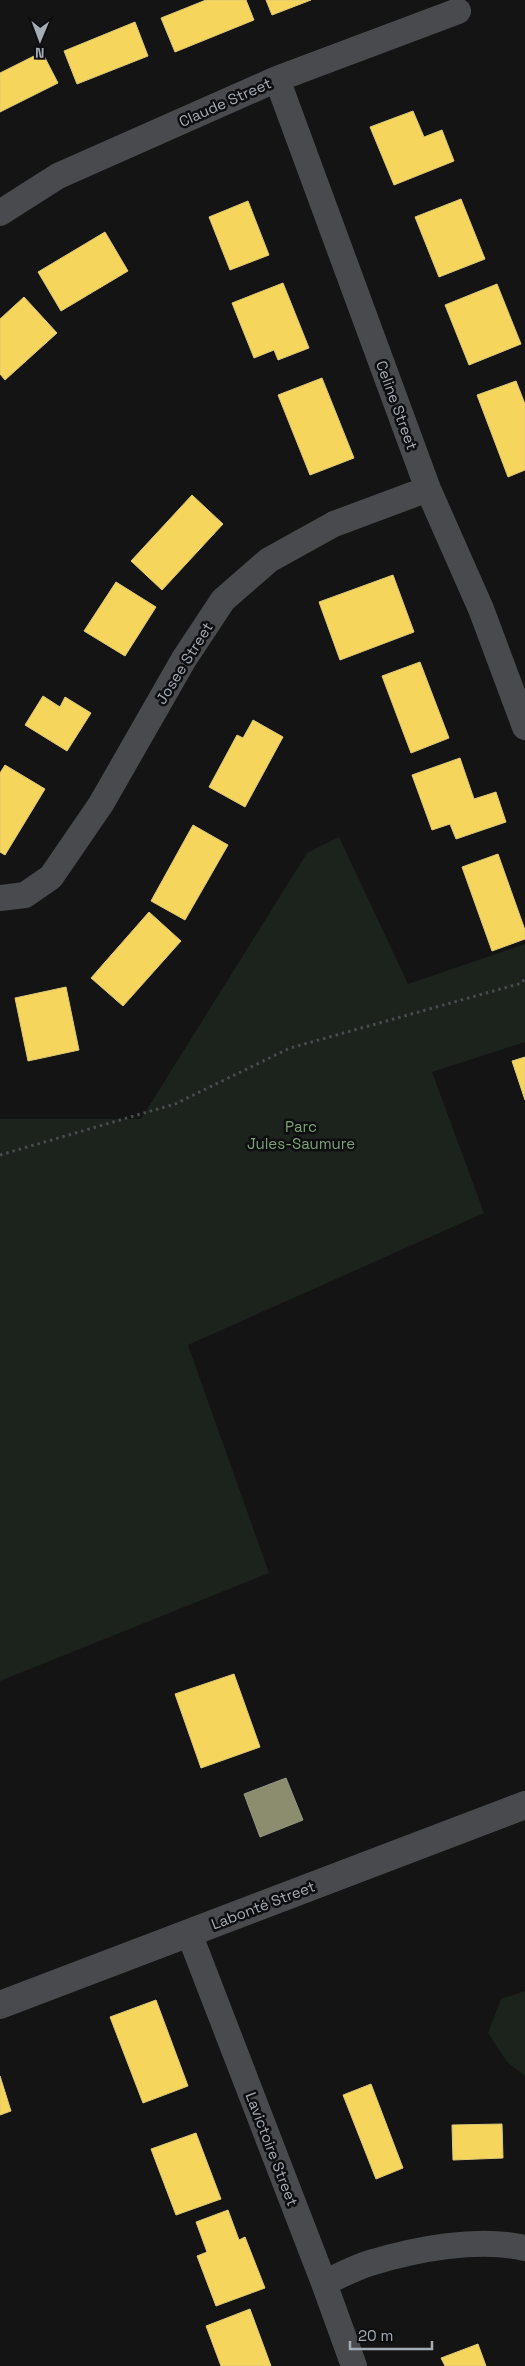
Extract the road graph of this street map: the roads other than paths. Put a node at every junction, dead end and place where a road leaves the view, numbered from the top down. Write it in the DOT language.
graph roads {
  1 [pos="458,11"];
  2 [pos="277,79"];
  3 [pos="0,213"];
  4 [pos="428,489"];
  5 [pos="525,727"];
  6 [pos="0,898"];
  7 [pos="525,1805"];
  8 [pos="189,1934"];
  9 [pos="0,2005"];
  10 [pos="525,2248"];
  11 [pos="324,2283"];
  12 [pos="354,2366"];
  1 -- 2 [label="street, Claude Street"];
  2 -- 3 [label="street, Claude Street"];
  2 -- 4 [label="street, Celine Street"];
  4 -- 5 [label="street, Celine Street"];
  4 -- 6 [label="street, Josee Street"];
  7 -- 8 [label="street, Labonté Street"];
  8 -- 9 [label="street, Labonté Street"];
  8 -- 11 [label="street, Lavictoire Street"];
  10 -- 11 [label="street"];
  11 -- 12 [label="street, Lavictoire Street"];
}
